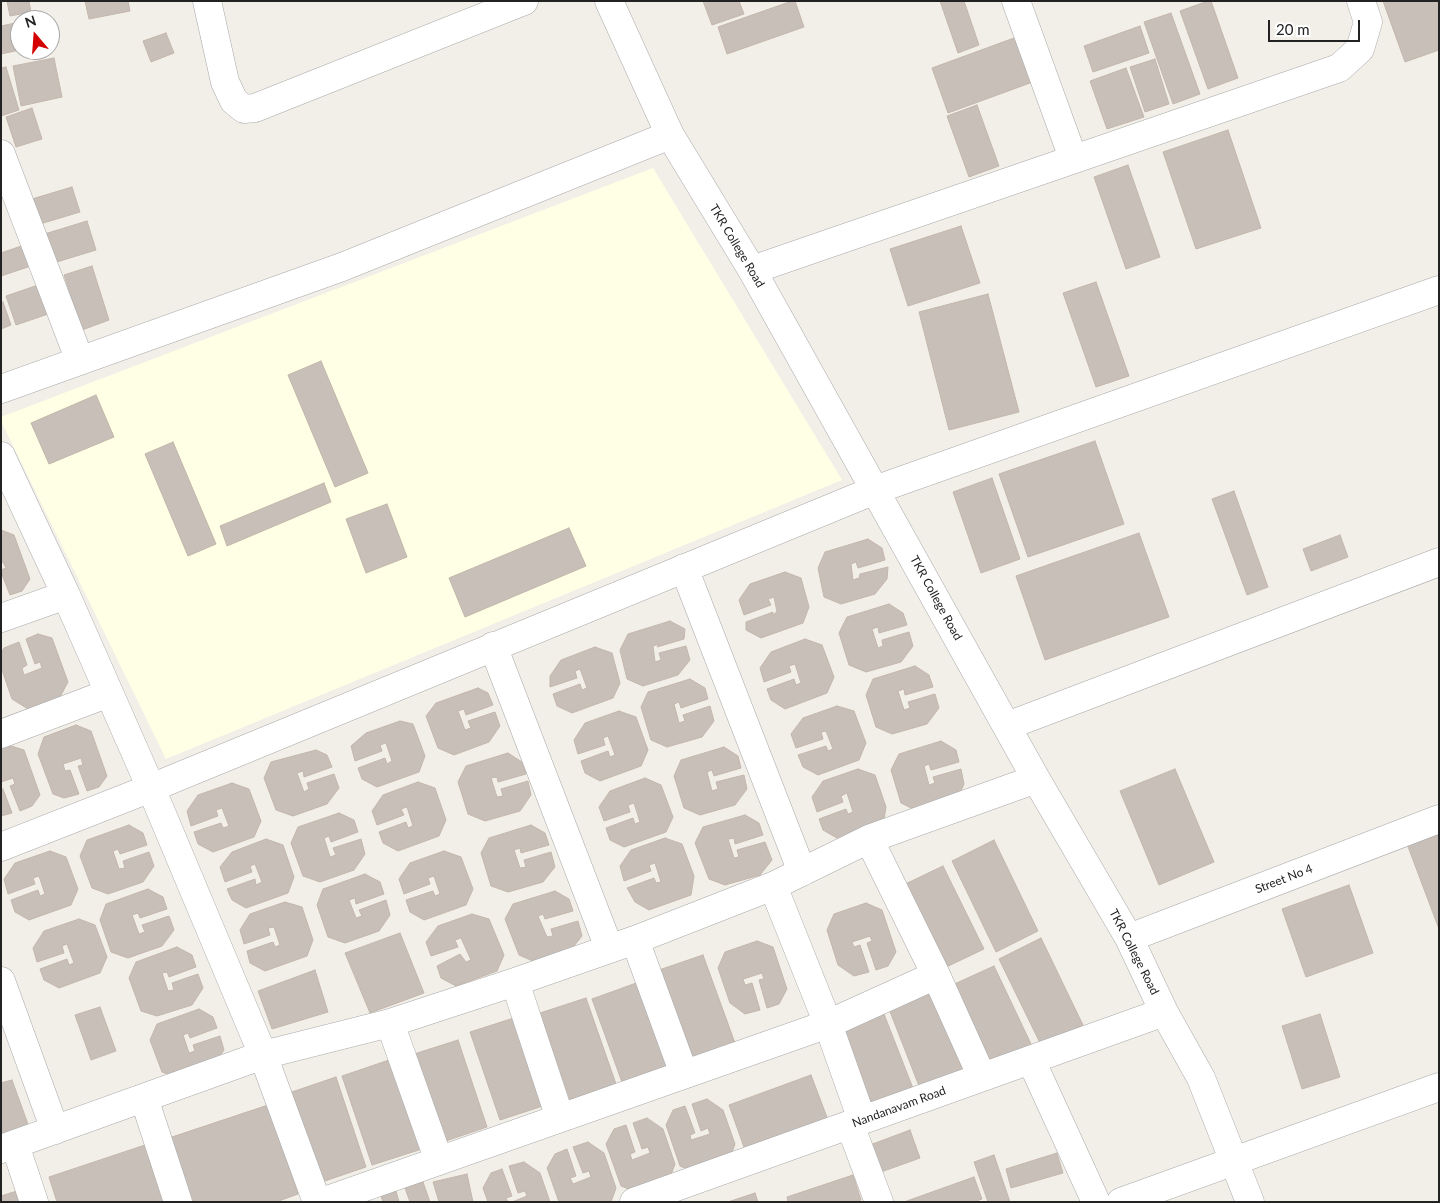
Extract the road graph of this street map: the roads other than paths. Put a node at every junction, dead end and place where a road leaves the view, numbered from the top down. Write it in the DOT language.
graph roads {
  1 [pos="207,1"];
  2 [pos="524,1"];
  3 [pos="609,1"];
  4 [pos="1016,1"];
  5 [pos="1361,1"];
  6 [pos="670,135"];
  7 [pos="1,154"];
  8 [pos="1072,158"];
  9 [pos="752,270"];
  10 [pos="1439,290"];
  11 [pos="80,361"];
  12 [pos="1,389"];
  13 [pos="1,456"];
  14 [pos="7,487"];
  15 [pos="875,490"];
  16 [pos="1439,562"];
  17 [pos="684,568"];
  18 [pos="66,595"];
  19 [pos="1,618"];
  20 [pos="493,646"];
  21 [pos="109,694"];
  22 [pos="1007,726"];
  23 [pos="1,734"];
  24 [pos="1036,779"];
  25 [pos="151,788"];
  26 [pos="1439,819"];
  27 [pos="869,839"];
  28 [pos="1,846"];
  29 [pos="802,872"];
  30 [pos="773,886"];
  31 [pos="1129,938"];
  32 [pos="635,940"];
  33 [pos="609,948"];
  34 [pos="936,975"];
  35 [pos="1,981"];
  36 [pos="516,982"];
  37 [pos="1164,1012"];
  38 [pos="390,1023"];
  39 [pos="828,1024"];
  40 [pos="263,1055"];
  41 [pos="1030,1060"];
  42 [pos="684,1074"];
  43 [pos="982,1078"];
  44 [pos="1439,1087"];
  45 [pos="144,1098"];
  46 [pos="560,1118"];
  47 [pos="856,1122"];
  48 [pos="55,1130"];
  49 [pos="8,1147"];
  50 [pos="438,1161"];
  51 [pos="1235,1162"];
  52 [pos="34,1202"];
  53 [pos="178,1202"];
  54 [pos="317,1202"];
  55 [pos="322,1202"];
  56 [pos="634,1202"];
  57 [pos="879,1202"];
  58 [pos="1096,1202"];
  59 [pos="1121,1202"];
  60 [pos="1250,1202"];
  1 -- 2 [label="street"];
  3 -- 6 [label="street, TKR College Road"];
  4 -- 8 [label="street"];
  5 -- 8 [label="street"];
  6 -- 9 [label="street, TKR College Road"];
  6 -- 11 [label="street"];
  7 -- 11 [label="street"];
  8 -- 9 [label="street"];
  9 -- 15 [label="street, TKR College Road"];
  10 -- 15 [label="street"];
  11 -- 12 [label="street"];
  13 -- 14 [label="street"];
  14 -- 18 [label="street"];
  15 -- 17 [label="street"];
  15 -- 22 [label="street, TKR College Road"];
  16 -- 22 [label="street"];
  17 -- 20 [label="street"];
  17 -- 29 [label="street"];
  18 -- 19 [label="street"];
  18 -- 21 [label="street"];
  20 -- 25 [label="street"];
  20 -- 33 [label="street"];
  21 -- 23 [label="street"];
  21 -- 25 [label="street"];
  22 -- 24 [label="street, TKR College Road"];
  24 -- 27 [label="street"];
  24 -- 31 [label="street, TKR College Road"];
  25 -- 28 [label="street"];
  25 -- 40 [label="street"];
  26 -- 31 [label="street, Street No 4"];
  27 -- 29 [label="street"];
  27 -- 34 [label="street"];
  29 -- 30 [label="street"];
  30 -- 32 [label="street"];
  30 -- 39 [label="street"];
  31 -- 37 [label="street, TKR College Road"];
  32 -- 33 [label="street"];
  32 -- 42 [label="street"];
  33 -- 36 [label="street"];
  34 -- 39 [label="street"];
  34 -- 43 [label="street"];
  35 -- 48 [label="street"];
  36 -- 38 [label="street"];
  36 -- 46 [label="street"];
  37 -- 41 [label="street, Nandanavam Road"];
  37 -- 51 [label="street, TKR College Road"];
  38 -- 40 [label="street"];
  38 -- 50 [label="street"];
  39 -- 42 [label="street"];
  39 -- 47 [label="street"];
  40 -- 45 [label="street"];
  40 -- 54 [label="street"];
  41 -- 43 [label="street, Nandanavam Road"];
  41 -- 58 [label="street"];
  42 -- 46 [label="street"];
  43 -- 47 [label="street, Nandanavam Road"];
  44 -- 51 [label="street"];
  45 -- 48 [label="street"];
  45 -- 53 [label="street"];
  46 -- 50 [label="street"];
  47 -- 56 [label="street, Nandanavam Road"];
  47 -- 57 [label="street"];
  48 -- 49 [label="street"];
  49 -- 52 [label="street"];
  50 -- 55 [label="street"];
  51 -- 59 [label="street"];
  51 -- 60 [label="street, TKR College Road"];
}
